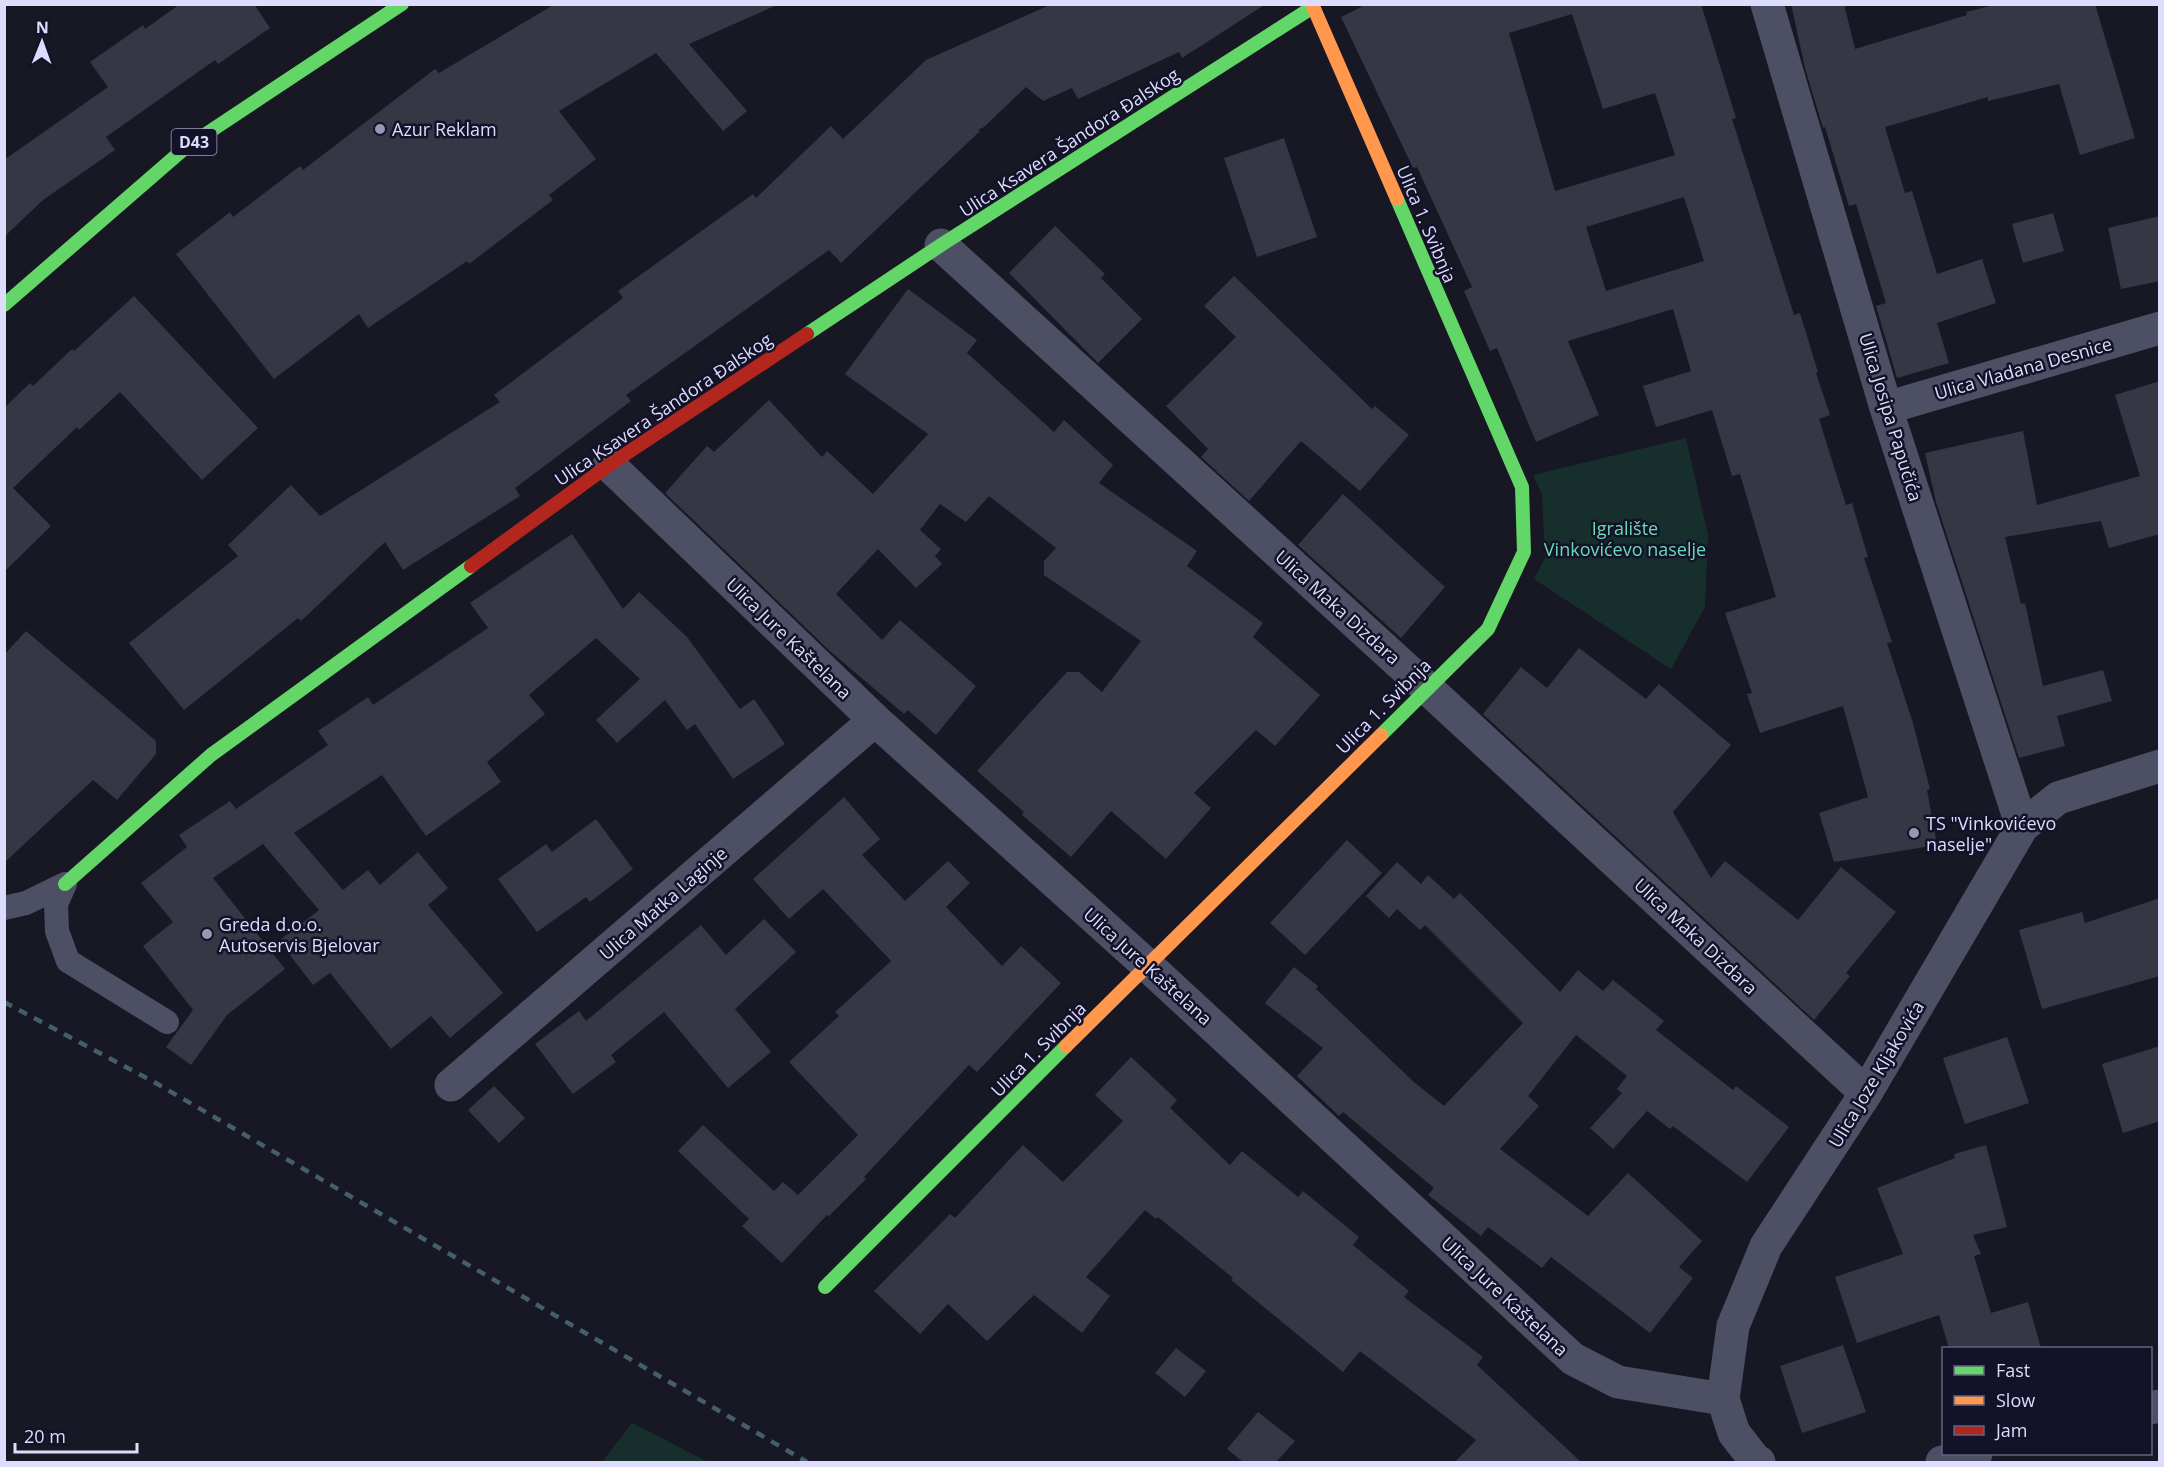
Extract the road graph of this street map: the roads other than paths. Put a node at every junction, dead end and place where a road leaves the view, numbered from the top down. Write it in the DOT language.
graph roads {
  1 [pos="402,4"];
  2 [pos="1767,4"];
  3 [pos="1312,6"];
  4 [pos="941,245"];
  5 [pos="4,305"];
  6 [pos="2160,328"];
  7 [pos="1886,408"];
  8 [pos="609,465"];
  9 [pos="1427,688"];
  10 [pos="875,720"];
  11 [pos="2160,766"];
  12 [pos="2022,827"];
  13 [pos="65,884"];
  14 [pos="4,908"];
  15 [pos="1147,965"];
  16 [pos="167,1023"];
  17 [pos="451,1085"];
  18 [pos="1866,1093"];
  19 [pos="825,1287"];
  20 [pos="1723,1398"];
  21 [pos="1973,1455"];
  22 [pos="1759,1462"];
  23 [pos="1942,1462"];
  1 -- 5 [label="street, D43"];
  2 -- 7 [label="street, Ulica Josipa Papučića"];
  3 -- 4 [label="street, Ulica Ksavera Šandora Đalskog"];
  3 -- 9 [label="street, Ulica 1. Svibnja"];
  4 -- 8 [label="street, Ulica Ksavera Šandora Đalskog"];
  4 -- 9 [label="street, Ulica Maka Dizdara"];
  6 -- 7 [label="street, Ulica Vladana Desnice"];
  7 -- 12 [label="street, Ulica Josipa Papučića"];
  8 -- 10 [label="street, Ulica Jure Kaštelana"];
  8 -- 13 [label="street, Ulica Ksavera Šandora Đalskog"];
  9 -- 15 [label="street, Ulica 1. Svibnja"];
  9 -- 18 [label="street, Ulica Maka Dizdara"];
  10 -- 15 [label="street, Ulica Jure Kaštelana"];
  10 -- 17 [label="street, Ulica Matka Laginje"];
  11 -- 12 [label="street, Ulica Joze Kljakovića"];
  12 -- 18 [label="street, Ulica Joze Kljakovića"];
  13 -- 14 [label="lane"];
  13 -- 16 [label="lane"];
  15 -- 19 [label="street, Ulica 1. Svibnja"];
  15 -- 20 [label="street, Ulica Jure Kaštelana"];
  18 -- 20 [label="street, Ulica Joze Kljakovića"];
  20 -- 22 [label="street, Ulica Joze Kljakovića"];
  21 -- 23 [label="street"];
}
